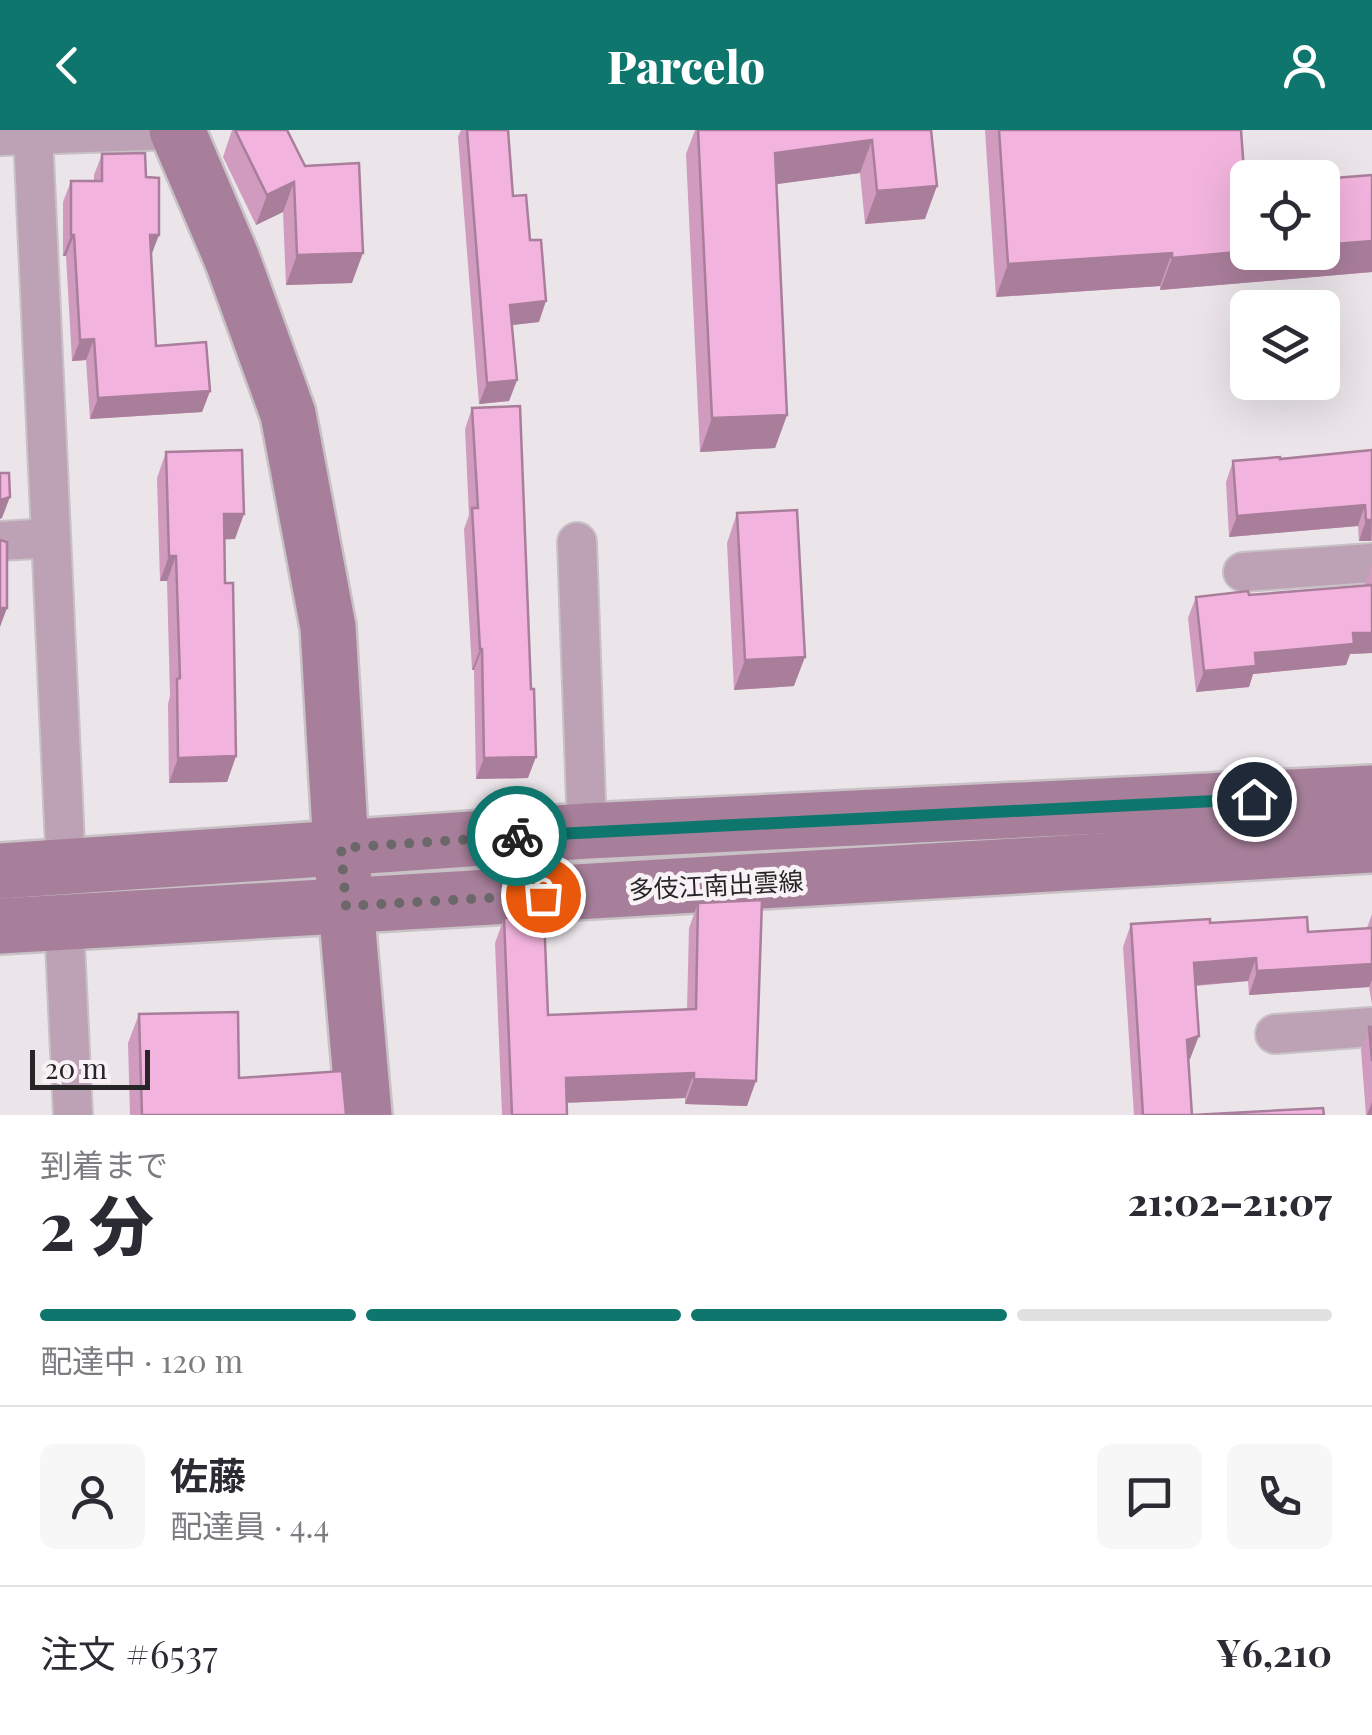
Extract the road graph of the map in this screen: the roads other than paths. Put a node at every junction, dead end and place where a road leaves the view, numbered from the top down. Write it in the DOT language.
graph roads {
  1 [pos="175,130"];
  2 [pos="16,136"];
  3 [pos="51,538"];
  4 [pos="0,541"];
  5 [pos="577,542"];
  6 [pos="1372,563"];
  7 [pos="1242,572"];
  8 [pos="1372,793"];
  9 [pos="587,831"];
  10 [pos="1372,845"];
  11 [pos="341,848"];
  12 [pos="66,868"];
  13 [pos="0,871"];
  14 [pos="346,906"];
  15 [pos="64,924"];
  16 [pos="0,926"];
  17 [pos="1372,1027"];
  18 [pos="1276,1034"];
  19 [pos="73,1115"];
  20 [pos="364,1115"];
  1 -- 2 [label="street"];
  1 -- 11 [label="main road"];
  2 -- 3 [label="street"];
  3 -- 4 [label="street"];
  3 -- 12 [label="street"];
  5 -- 9 [label="street"];
  6 -- 7 [label="street"];
  8 -- 9 [label="main road"];
  9 -- 11 [label="main road"];
  10 -- 14 [label="main road, 多伎江南出雲線"];
  11 -- 12 [label="main road"];
  11 -- 14 [label="main road"];
  12 -- 13 [label="main road"];
  14 -- 15 [label="main road, 多伎江南出雲線"];
  14 -- 20 [label="main road"];
  15 -- 16 [label="main road, 多伎江南出雲線"];
  15 -- 19 [label="street"];
  17 -- 18 [label="street"];
}
